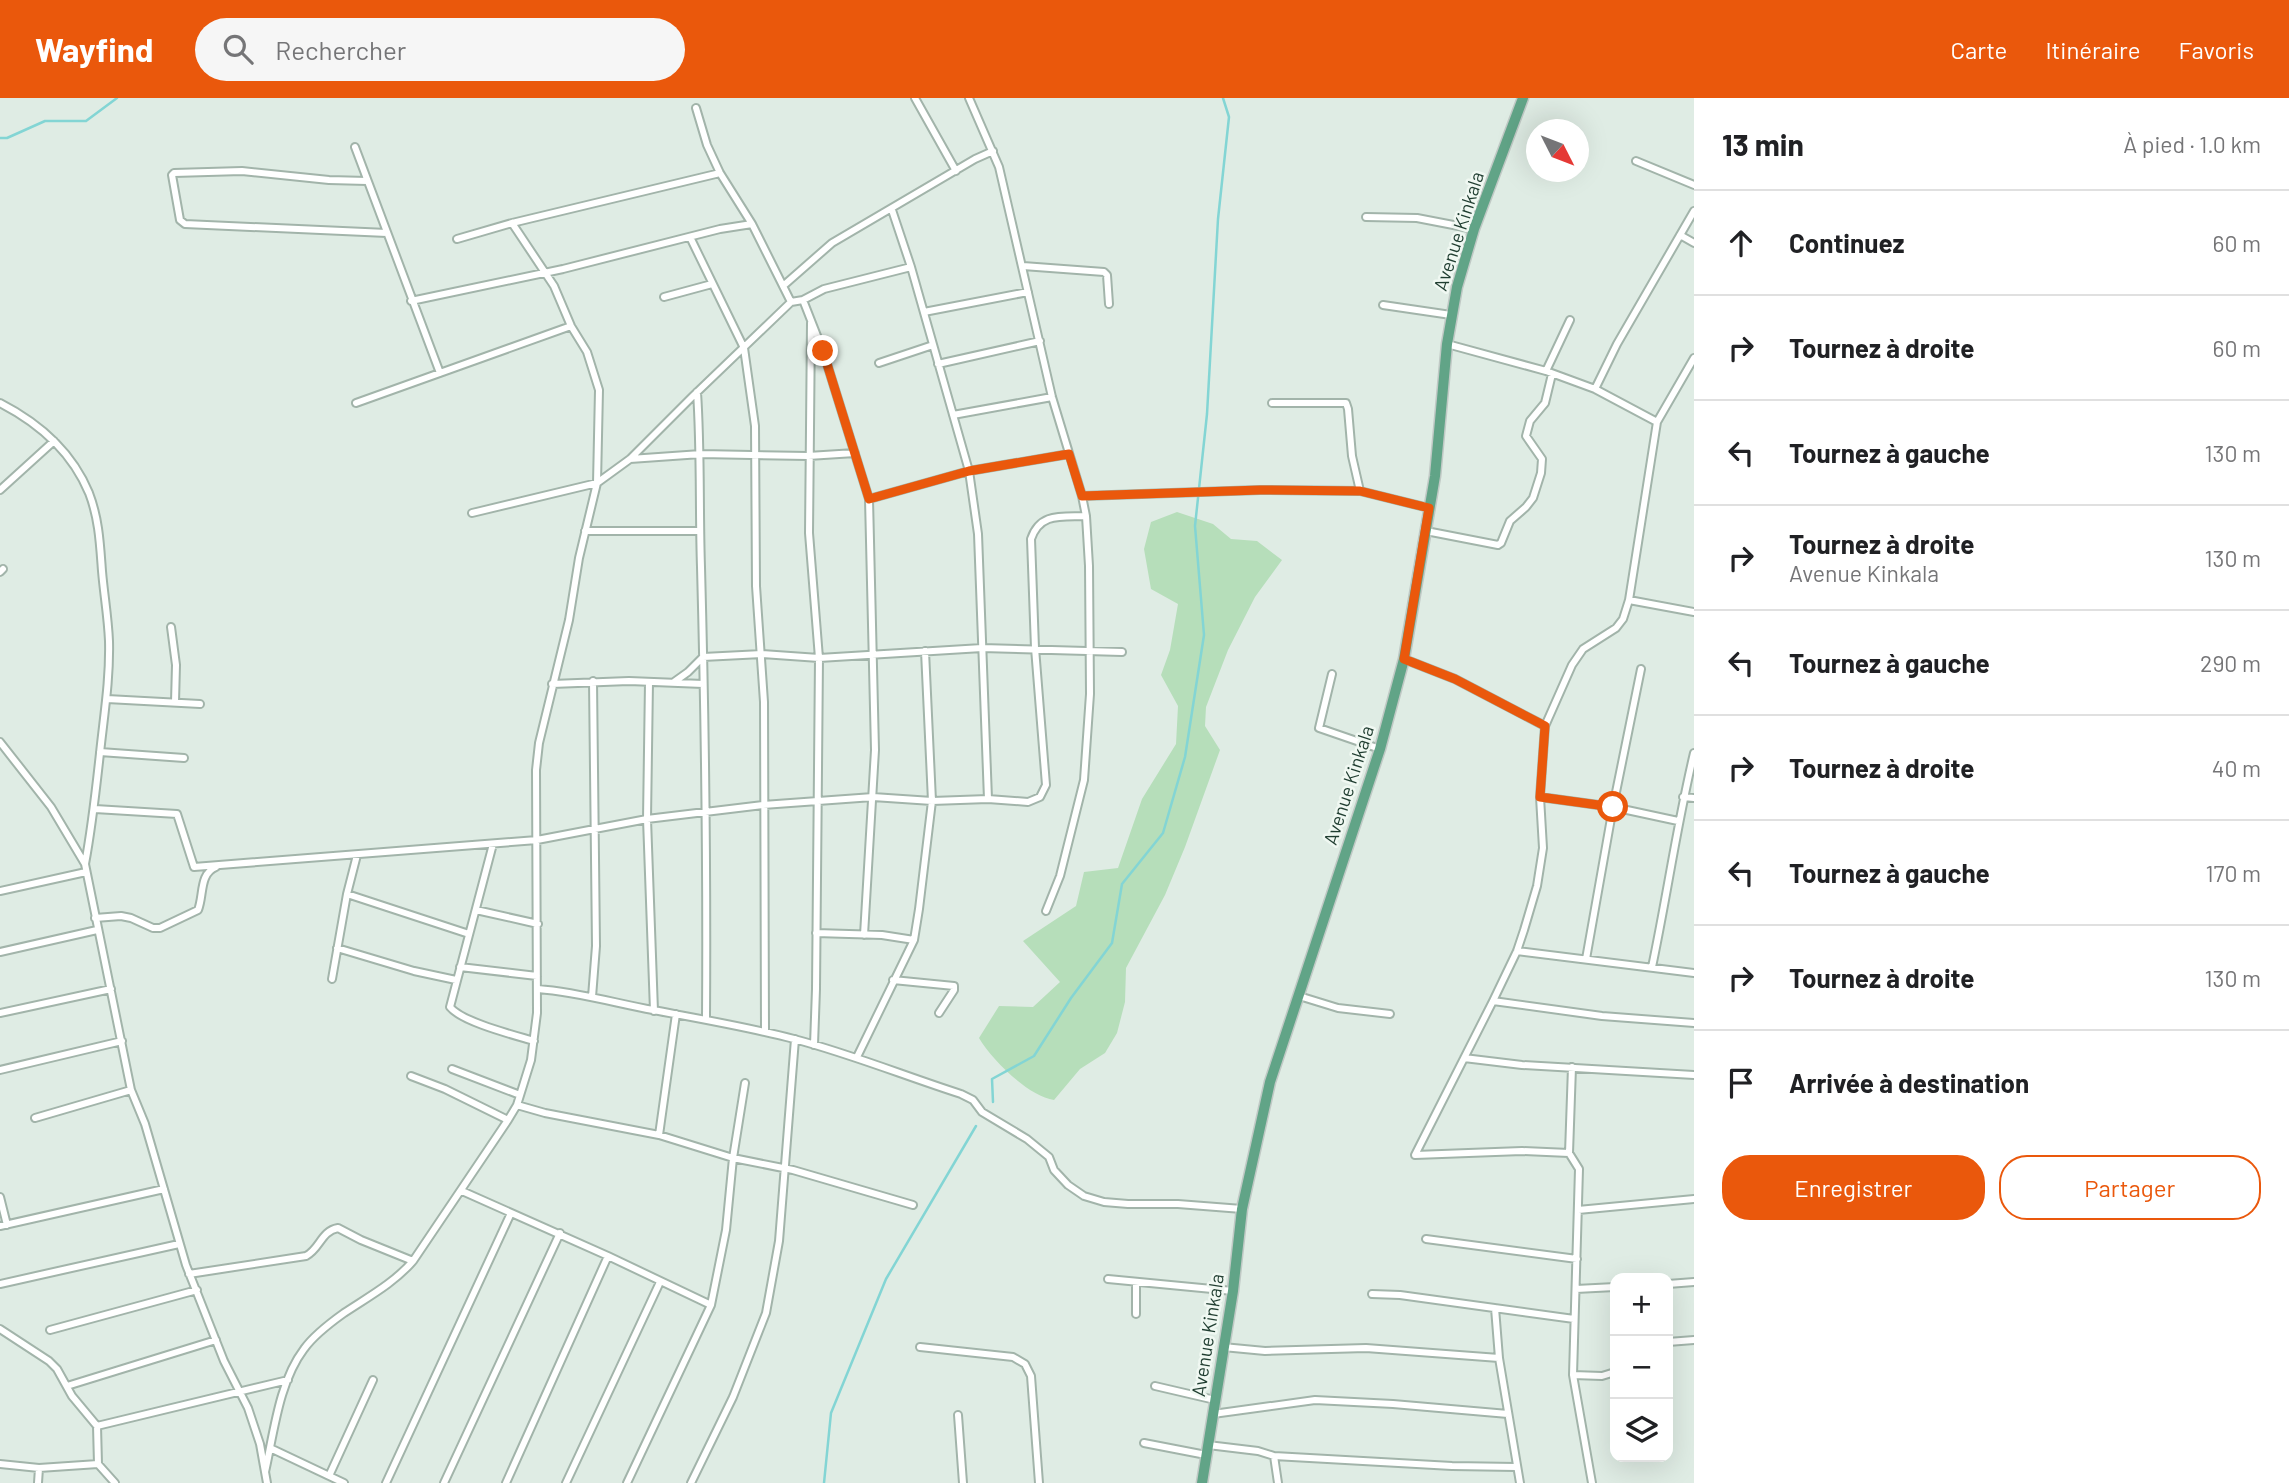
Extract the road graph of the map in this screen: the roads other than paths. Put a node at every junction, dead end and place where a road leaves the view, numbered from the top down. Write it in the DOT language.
graph roads {
  1 [pos="915,98"];
  2 [pos="969,98"];
  3 [pos="1523,98"];
  4 [pos="696,108"];
  5 [pos="355,147"];
  6 [pos="993,151"];
  7 [pos="1636,161"];
  8 [pos="956,171"];
  9 [pos="720,173"];
  10 [pos="367,181"];
  11 [pos="1694,185"];
  12 [pos="892,210"];
  13 [pos="1694,211"];
  14 [pos="1366,217"];
  15 [pos="512,223"];
  16 [pos="752,224"];
  17 [pos="1474,229"];
  18 [pos="387,233"];
  19 [pos="1681,235"];
  20 [pos="690,237"];
  21 [pos="457,239"];
  22 [pos="1694,243"];
  23 [pos="1023,266"];
  24 [pos="911,267"];
  25 [pos="545,271"];
  26 [pos="712,284"];
  27 [pos="783,286"];
  28 [pos="1028,292"];
  29 [pos="664,297"];
  30 [pos="803,300"];
  31 [pos="411,301"];
  32 [pos="791,302"];
  33 [pos="1109,304"];
  34 [pos="1383,305"];
  35 [pos="924,312"];
  36 [pos="1451,315"];
  37 [pos="1570,320"];
  38 [pos="811,323"];
  39 [pos="570,326"];
  40 [pos="1040,341"];
  41 [pos="1447,344"];
  42 [pos="933,345"];
  43 [pos="744,348"];
  44 [pos="1694,358"];
  45 [pos="879,363"];
  46 [pos="939,364"];
  47 [pos="440,373"];
  48 [pos="1549,373"];
  49 [pos="1595,389"];
  50 [pos="697,392"];
  51 [pos="1052,397"];
  52 [pos="356,403"];
  53 [pos="1272,403"];
  54 [pos="1,406"];
  55 [pos="953,415"];
  56 [pos="1657,422"];
  57 [pos="54,441"];
  58 [pos="855,453"];
  59 [pos="701,454"];
  60 [pos="1069,454"];
  61 [pos="808,456"];
  62 [pos="757,457"];
  63 [pos="630,459"];
  64 [pos="969,471"];
  65 [pos="597,482"];
  66 [pos="0,491"];
  67 [pos="1360,491"];
  68 [pos="1082,496"];
  69 [pos="869,499"];
  70 [pos="1429,508"];
  71 [pos="472,513"];
  72 [pos="1086,516"];
  73 [pos="585,531"];
  74 [pos="700,531"];
  75 [pos="1426,531"];
  76 [pos="1629,600"];
  77 [pos="1694,612"];
  78 [pos="172,627"];
  79 [pos="982,648"];
  80 [pos="1035,648"];
  81 [pos="925,651"];
  82 [pos="1090,652"];
  83 [pos="1122,652"];
  84 [pos="762,654"];
  85 [pos="873,654"];
  86 [pos="703,657"];
  87 [pos="819,658"];
  88 [pos="1404,659"];
  89 [pos="1642,669"];
  90 [pos="1332,674"];
  91 [pos="593,681"];
  92 [pos="649,682"];
  93 [pos="674,682"];
  94 [pos="552,684"];
  95 [pos="703,684"];
  96 [pos="107,699"];
  97 [pos="175,702"];
  98 [pos="200,704"];
  99 [pos="1545,726"];
  100 [pos="0,742"];
  101 [pos="1380,749"];
  102 [pos="100,752"];
  103 [pos="1694,753"];
  104 [pos="184,758"];
  105 [pos="873,797"];
  106 [pos="1540,797"];
  107 [pos="1683,797"];
  108 [pos="1694,798"];
  109 [pos="988,799"];
  110 [pos="816,801"];
  111 [pos="932,801"];
  112 [pos="763,805"];
  113 [pos="1613,807"];
  114 [pos="95,809"];
  115 [pos="706,812"];
  116 [pos="647,819"];
  117 [pos="1678,821"];
  118 [pos="596,827"];
  119 [pos="537,840"];
  120 [pos="493,844"];
  121 [pos="358,855"];
  122 [pos="225,864"];
  123 [pos="85,868"];
  124 [pos="0,891"];
  125 [pos="347,894"];
  126 [pos="476,911"];
  127 [pos="1046,911"];
  128 [pos="95,918"];
  129 [pos="538,924"];
  130 [pos="97,930"];
  131 [pos="816,933"];
  132 [pos="469,934"];
  133 [pos="864,935"];
  134 [pos="914,940"];
  135 [pos="337,948"];
  136 [pos="1517,951"];
  137 [pos="0,952"];
  138 [pos="1586,959"];
  139 [pos="460,967"];
  140 [pos="1652,967"];
  141 [pos="1694,973"];
  142 [pos="537,976"];
  143 [pos="332,979"];
  144 [pos="456,980"];
  145 [pos="893,980"];
  146 [pos="111,989"];
  147 [pos="538,989"];
  148 [pos="1299,996"];
  149 [pos="592,997"];
  150 [pos="1493,1001"];
  151 [pos="654,1010"];
  152 [pos="0,1013"];
  153 [pos="939,1013"];
  154 [pos="676,1014"];
  155 [pos="1390,1014"];
  156 [pos="706,1019"];
  157 [pos="1694,1023"];
  158 [pos="765,1032"];
  159 [pos="795,1039"];
  160 [pos="122,1041"];
  161 [pos="534,1041"];
  162 [pos="814,1045"];
  163 [pos="857,1057"];
  164 [pos="1464,1058"];
  165 [pos="1572,1067"];
  166 [pos="452,1069"];
  167 [pos="0,1070"];
  168 [pos="1694,1075"];
  169 [pos="411,1076"];
  170 [pos="745,1083"];
  171 [pos="131,1090"];
  172 [pos="520,1095"];
  173 [pos="517,1105"];
  174 [pos="35,1118"];
  175 [pos="508,1120"];
  176 [pos="659,1135"];
  177 [pos="1569,1153"];
  178 [pos="733,1158"];
  179 [pos="786,1169"];
  180 [pos="164,1189"];
  181 [pos="462,1191"];
  182 [pos="0,1197"];
  183 [pos="1694,1199"];
  184 [pos="912,1205"];
  185 [pos="1242,1209"];
  186 [pos="1578,1210"];
  187 [pos="511,1213"];
  188 [pos="4,1225"];
  189 [pos="559,1233"];
  190 [pos="1426,1239"];
  191 [pos="180,1244"];
  192 [pos="608,1256"];
  193 [pos="1577,1259"];
  194 [pos="413,1261"];
  195 [pos="189,1274"];
  196 [pos="1108,1279"];
  197 [pos="660,1282"];
  198 [pos="1136,1282"];
  199 [pos="1694,1282"];
  200 [pos="0,1284"];
  201 [pos="1673,1284"];
  202 [pos="1610,1287"];
  203 [pos="1576,1289"];
  204 [pos="197,1290"];
  205 [pos="1233,1291"];
  206 [pos="1372,1294"];
  207 [pos="711,1305"];
  208 [pos="1495,1308"];
  209 [pos="1136,1314"];
  210 [pos="1574,1319"];
  211 [pos="0,1329"];
  212 [pos="50,1331"];
  213 [pos="216,1340"];
  214 [pos="1694,1340"];
  215 [pos="1673,1342"];
  216 [pos="920,1347"];
  217 [pos="1223,1347"];
  218 [pos="1499,1358"];
  219 [pos="1610,1373"];
  220 [pos="1573,1375"];
  221 [pos="288,1380"];
  222 [pos="373,1380"];
  223 [pos="66,1386"];
  224 [pos="1155,1386"];
  225 [pos="242,1393"];
  226 [pos="1215,1400"];
  227 [pos="1213,1414"];
  228 [pos="957,1415"];
  229 [pos="1508,1415"];
  230 [pos="97,1426"];
  231 [pos="1144,1443"];
  232 [pos="270,1448"];
  233 [pos="1207,1450"];
  234 [pos="1274,1456"];
  235 [pos="0,1464"];
  236 [pos="98,1464"];
  237 [pos="1516,1467"];
  238 [pos="39,1468"];
  239 [pos="265,1472"];
  240 [pos="328,1476"];
  241 [pos="37,1483"];
  242 [pos="115,1483"];
  243 [pos="267,1483"];
  244 [pos="344,1483"];
  245 [pos="386,1483"];
  246 [pos="444,1483"];
  247 [pos="506,1483"];
  248 [pos="566,1483"];
  249 [pos="627,1483"];
  250 [pos="691,1483"];
  251 [pos="963,1483"];
  252 [pos="1039,1483"];
  253 [pos="1202,1483"];
  254 [pos="1278,1483"];
  255 [pos="1520,1483"];
  256 [pos="1592,1483"];
  1 -- 8 [label="street"];
  2 -- 6 [label="street"];
  3 -- 17 [label="main road, Avenue Kinkala"];
  4 -- 9 [label="street"];
  5 -- 10 [label="street"];
  6 -- 8 [label="street"];
  6 -- 23 [label="street"];
  7 -- 11 [label="street"];
  8 -- 12 [label="street"];
  9 -- 15 [label="street"];
  9 -- 16 [label="street"];
  10 -- 18 [label="street"];
  10 -- 18 [label="street"];
  12 -- 24 [label="street"];
  12 -- 27 [label="street"];
  13 -- 19 [label="street"];
  14 -- 17 [label="street"];
  15 -- 21 [label="street"];
  15 -- 25 [label="street"];
  16 -- 20 [label="street"];
  16 -- 27 [label="street"];
  17 -- 36 [label="main road, Avenue Kinkala"];
  18 -- 31 [label="street"];
  19 -- 22 [label="street"];
  19 -- 49 [label="street"];
  20 -- 25 [label="street"];
  20 -- 26 [label="street"];
  23 -- 28 [label="street"];
  23 -- 33 [label="street"];
  24 -- 30 [label="street"];
  24 -- 35 [label="street"];
  25 -- 31 [label="street"];
  25 -- 39 [label="street"];
  26 -- 29 [label="street"];
  26 -- 43 [label="street"];
  27 -- 32 [label="street"];
  28 -- 35 [label="street"];
  28 -- 40 [label="street"];
  30 -- 32 [label="street"];
  30 -- 38 [label="street"];
  31 -- 47 [label="street"];
  32 -- 43 [label="street"];
  34 -- 36 [label="street"];
  35 -- 42 [label="street"];
  36 -- 41 [label="main road, Avenue Kinkala"];
  37 -- 48 [label="street"];
  38 -- 58 [label="street"];
  38 -- 61 [label="street"];
  39 -- 47 [label="street"];
  39 -- 65 [label="street"];
  40 -- 46 [label="street"];
  40 -- 51 [label="street"];
  41 -- 48 [label="street"];
  41 -- 70 [label="main road, Avenue Kinkala"];
  42 -- 45 [label="street"];
  42 -- 46 [label="street"];
  43 -- 50 [label="street"];
  43 -- 62 [label="street"];
  44 -- 56 [label="street"];
  46 -- 55 [label="street"];
  47 -- 52 [label="street"];
  48 -- 49 [label="street"];
  48 -- 75 [label="street"];
  49 -- 56 [label="street"];
  50 -- 59 [label="street"];
  50 -- 63 [label="street"];
  51 -- 55 [label="street"];
  51 -- 60 [label="street"];
  53 -- 67 [label="street"];
  54 -- 57 [label="street"];
  55 -- 64 [label="street"];
  56 -- 76 [label="street"];
  57 -- 66 [label="street"];
  57 -- 96 [label="street"];
  58 -- 61 [label="street"];
  58 -- 69 [label="street"];
  59 -- 62 [label="street"];
  59 -- 63 [label="street"];
  59 -- 74 [label="street"];
  60 -- 64 [label="street"];
  60 -- 68 [label="street"];
  61 -- 62 [label="street"];
  61 -- 87 [label="street"];
  62 -- 84 [label="street"];
  63 -- 65 [label="street"];
  64 -- 69 [label="street"];
  64 -- 79 [label="street"];
  65 -- 71 [label="street"];
  65 -- 73 [label="street"];
  67 -- 68 [label="street"];
  67 -- 70 [label="street"];
  68 -- 72 [label="street"];
  69 -- 85 [label="street"];
  70 -- 75 [label="main road, Avenue Kinkala"];
  72 -- 80 [label="street"];
  72 -- 82 [label="street"];
  73 -- 74 [label="street"];
  73 -- 94 [label="street"];
  74 -- 86 [label="street"];
  75 -- 88 [label="main road, Avenue Kinkala"];
  76 -- 77 [label="street"];
  76 -- 99 [label="street"];
  78 -- 97 [label="street"];
  79 -- 80 [label="street"];
  79 -- 81 [label="street"];
  79 -- 109 [label="street"];
  80 -- 82 [label="street"];
  80 -- 109 [label="street"];
  81 -- 85 [label="street"];
  81 -- 111 [label="street"];
  82 -- 83 [label="street"];
  82 -- 127 [label="street"];
  84 -- 86 [label="street"];
  84 -- 87 [label="street"];
  84 -- 112 [label="street"];
  85 -- 87 [label="street"];
  85 -- 105 [label="street"];
  86 -- 93 [label="street"];
  86 -- 95 [label="street"];
  87 -- 110 [label="street"];
  88 -- 99 [label="street"];
  88 -- 101 [label="main road, Avenue Kinkala"];
  89 -- 113 [label="street"];
  90 -- 101 [label="street"];
  91 -- 92 [label="street"];
  91 -- 94 [label="street"];
  91 -- 118 [label="street"];
  92 -- 93 [label="street"];
  92 -- 116 [label="street"];
  93 -- 95 [label="street"];
  94 -- 119 [label="street"];
  95 -- 115 [label="street"];
  96 -- 97 [label="street"];
  96 -- 102 [label="street"];
  97 -- 98 [label="street"];
  99 -- 106 [label="street"];
  100 -- 123 [label="street"];
  101 -- 148 [label="main road, Avenue Kinkala"];
  102 -- 104 [label="street"];
  102 -- 114 [label="street"];
  103 -- 107 [label="street"];
  105 -- 110 [label="street"];
  105 -- 111 [label="street"];
  105 -- 133 [label="street"];
  106 -- 113 [label="street"];
  106 -- 136 [label="street"];
  107 -- 108 [label="street"];
  107 -- 117 [label="street"];
  109 -- 111 [label="street"];
  110 -- 112 [label="street"];
  110 -- 131 [label="street"];
  111 -- 134 [label="street"];
  112 -- 115 [label="street"];
  112 -- 158 [label="street"];
  113 -- 117 [label="street"];
  113 -- 138 [label="street"];
  114 -- 122 [label="street"];
  114 -- 123 [label="street"];
  115 -- 116 [label="street"];
  115 -- 156 [label="street"];
  116 -- 118 [label="street"];
  116 -- 151 [label="street"];
  117 -- 140 [label="street"];
  118 -- 119 [label="street"];
  118 -- 149 [label="street"];
  119 -- 120 [label="street"];
  119 -- 129 [label="street"];
  120 -- 121 [label="street"];
  120 -- 126 [label="street"];
  121 -- 122 [label="street"];
  121 -- 125 [label="street"];
  122 -- 128 [label="street"];
  123 -- 124 [label="street"];
  123 -- 128 [label="street"];
  125 -- 132 [label="street"];
  125 -- 135 [label="street"];
  126 -- 129 [label="street"];
  126 -- 132 [label="street"];
  128 -- 130 [label="street"];
  129 -- 142 [label="street"];
  130 -- 137 [label="street"];
  130 -- 146 [label="street"];
  131 -- 133 [label="street"];
  131 -- 162 [label="street"];
  132 -- 139 [label="street"];
  133 -- 134 [label="street"];
  134 -- 145 [label="street"];
  135 -- 143 [label="street"];
  135 -- 144 [label="street"];
  136 -- 138 [label="street"];
  136 -- 150 [label="street"];
  138 -- 140 [label="street"];
  139 -- 142 [label="street"];
  139 -- 144 [label="street"];
  140 -- 141 [label="street"];
  142 -- 147 [label="street"];
  144 -- 161 [label="street"];
  145 -- 153 [label="street"];
  145 -- 163 [label="street"];
  146 -- 152 [label="street"];
  146 -- 160 [label="street"];
  147 -- 149 [label="street"];
  147 -- 161 [label="street"];
  148 -- 155 [label="street"];
  148 -- 185 [label="main road, Avenue Kinkala"];
  149 -- 151 [label="street"];
  150 -- 157 [label="street"];
  150 -- 164 [label="street"];
  151 -- 154 [label="street"];
  154 -- 156 [label="street"];
  154 -- 176 [label="street"];
  156 -- 158 [label="street"];
  158 -- 159 [label="street"];
  159 -- 162 [label="street"];
  159 -- 179 [label="street"];
  160 -- 167 [label="street"];
  160 -- 171 [label="street"];
  161 -- 172 [label="street"];
  162 -- 163 [label="street"];
  163 -- 185 [label="street"];
  164 -- 165 [label="street"];
  164 -- 177 [label="street"];
  165 -- 168 [label="street"];
  165 -- 177 [label="street"];
  166 -- 172 [label="street"];
  169 -- 175 [label="street"];
  170 -- 178 [label="street"];
  171 -- 174 [label="street"];
  171 -- 180 [label="street"];
  172 -- 173 [label="street"];
  173 -- 175 [label="street"];
  173 -- 176 [label="street"];
  175 -- 181 [label="street"];
  176 -- 178 [label="street"];
  177 -- 186 [label="street"];
  178 -- 179 [label="street"];
  178 -- 207 [label="street"];
  179 -- 184 [label="street"];
  179 -- 250 [label="street"];
  180 -- 188 [label="street"];
  180 -- 191 [label="street"];
  181 -- 187 [label="street"];
  181 -- 194 [label="street"];
  182 -- 188 [label="street"];
  183 -- 186 [label="street"];
  185 -- 205 [label="main road, Avenue Kinkala"];
  186 -- 193 [label="street"];
  187 -- 189 [label="street"];
  187 -- 245 [label="street"];
  189 -- 192 [label="street"];
  189 -- 246 [label="street"];
  190 -- 193 [label="street"];
  191 -- 195 [label="street"];
  191 -- 200 [label="street"];
  192 -- 197 [label="street"];
  192 -- 247 [label="street"];
  193 -- 203 [label="street"];
  194 -- 195 [label="street"];
  194 -- 221 [label="street"];
  195 -- 204 [label="street"];
  196 -- 198 [label="street"];
  197 -- 207 [label="street"];
  197 -- 248 [label="street"];
  198 -- 205 [label="street"];
  198 -- 209 [label="street"];
  199 -- 201 [label="street"];
  202 -- 203 [label="street"];
  203 -- 210 [label="street"];
  204 -- 212 [label="street"];
  204 -- 213 [label="street"];
  205 -- 217 [label="main road, Avenue Kinkala"];
  206 -- 208 [label="street"];
  207 -- 249 [label="street"];
  208 -- 210 [label="street"];
  208 -- 218 [label="street"];
  210 -- 220 [label="street"];
  211 -- 223 [label="street"];
  213 -- 223 [label="street"];
  213 -- 225 [label="street"];
  214 -- 215 [label="street"];
  216 -- 252 [label="street"];
  217 -- 218 [label="street"];
  217 -- 226 [label="main road, Avenue Kinkala"];
  218 -- 229 [label="street"];
  219 -- 220 [label="street"];
  220 -- 256 [label="street"];
  221 -- 225 [label="street"];
  221 -- 232 [label="street"];
  222 -- 240 [label="street"];
  223 -- 230 [label="street"];
  224 -- 226 [label="street"];
  225 -- 230 [label="street"];
  225 -- 239 [label="street"];
  226 -- 227 [label="main road, Avenue Kinkala"];
  227 -- 229 [label="street"];
  227 -- 233 [label="main road, Avenue Kinkala"];
  228 -- 251 [label="street"];
  229 -- 237 [label="street"];
  230 -- 236 [label="street"];
  231 -- 233 [label="street"];
  232 -- 239 [label="street"];
  232 -- 240 [label="street"];
  233 -- 234 [label="street"];
  233 -- 253 [label="main road, Avenue Kinkala"];
  234 -- 237 [label="street"];
  234 -- 254 [label="street"];
  235 -- 238 [label="street"];
  236 -- 238 [label="street"];
  236 -- 242 [label="street"];
  237 -- 255 [label="street"];
  238 -- 241 [label="street"];
  239 -- 243 [label="street"];
  240 -- 244 [label="street"];
}
